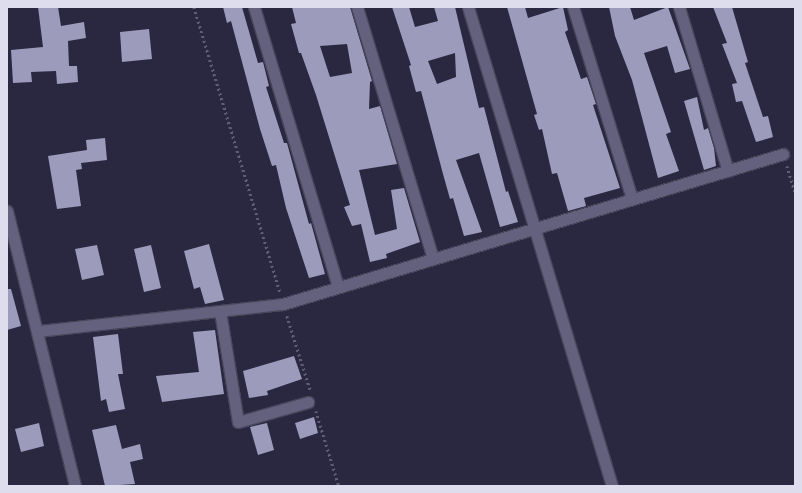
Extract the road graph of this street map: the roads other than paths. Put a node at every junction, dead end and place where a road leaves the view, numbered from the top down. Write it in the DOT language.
graph roads {
  1 [pos="254,7"];
  2 [pos="357,7"];
  3 [pos="468,7"];
  4 [pos="573,7"];
  5 [pos="679,7"];
  6 [pos="783,154"];
  7 [pos="728,171"];
  8 [pos="632,199"];
  9 [pos="7,211"];
  10 [pos="534,228"];
  11 [pos="433,258"];
  12 [pos="338,287"];
  13 [pos="220,311"];
  14 [pos="38,331"];
  15 [pos="308,402"];
  16 [pos="75,486"];
  17 [pos="612,486"];
  1 -- 12 [label="street"];
  2 -- 11 [label="street"];
  3 -- 10 [label="street"];
  4 -- 8 [label="street"];
  5 -- 7 [label="street"];
  6 -- 7 [label="street"];
  7 -- 8 [label="street"];
  8 -- 10 [label="street"];
  9 -- 14 [label="street"];
  10 -- 11 [label="street"];
  10 -- 17 [label="street"];
  11 -- 12 [label="street"];
  12 -- 13 [label="street"];
  13 -- 14 [label="street"];
  13 -- 15 [label="street"];
  14 -- 16 [label="street"];
}
